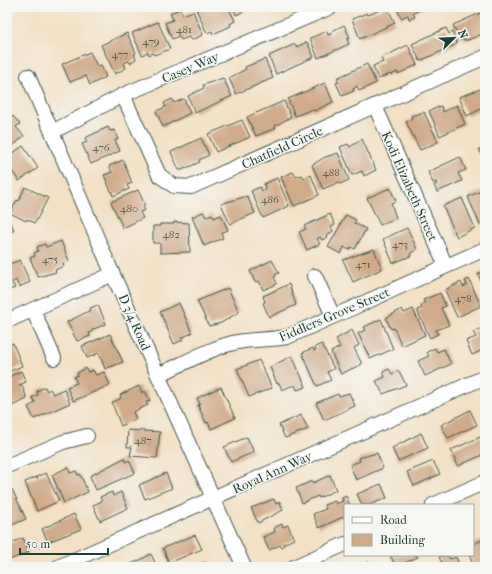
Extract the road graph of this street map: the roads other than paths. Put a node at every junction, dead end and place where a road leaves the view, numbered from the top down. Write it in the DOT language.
graph roads {
  1 [pos="327,8"];
  2 [pos="485,57"];
  3 [pos="28,76"];
  4 [pos="123,95"];
  5 [pos="375,106"];
  6 [pos="52,132"];
  7 [pos="485,248"];
  8 [pos="446,266"];
  9 [pos="113,274"];
  10 [pos="315,276"];
  11 [pos="33,310"];
  12 [pos="333,316"];
  13 [pos="7,321"];
  14 [pos="54,358"];
  15 [pos="158,375"];
  16 [pos="485,377"];
  17 [pos="87,436"];
  18 [pos="7,466"];
  19 [pos="485,482"];
  20 [pos="213,498"];
  21 [pos="435,504"];
  22 [pos="344,544"];
  23 [pos="58,567"];
  24 [pos="244,567"];
  25 [pos="294,567"];
  1 -- 4 [label="street, Casey Way"];
  2 -- 5 [label="street, Chatfield Circle"];
  3 -- 6 [label="street, D 3/4 Road"];
  4 -- 5 [label="street, Chatfield Circle"];
  4 -- 6 [label="street, Casey Way"];
  5 -- 8 [label="street, Kodi Elizabeth Street"];
  6 -- 9 [label="street, D 3/4 Road"];
  7 -- 8 [label="street, Fiddlers Grove Street"];
  8 -- 12 [label="street, Fiddlers Grove Street"];
  9 -- 11 [label="street"];
  9 -- 15 [label="street, D 3/4 Road"];
  10 -- 12 [label="street"];
  11 -- 13 [label="street"];
  11 -- 14 [label="street"];
  12 -- 15 [label="street, Fiddlers Grove Street"];
  15 -- 20 [label="street, D 3/4 Road"];
  16 -- 20 [label="street, Royal Ann Way"];
  17 -- 18 [label="street"];
  19 -- 21 [label="street"];
  20 -- 23 [label="street, Royal Ann Way"];
  20 -- 24 [label="street, D 3/4 Road"];
  22 -- 25 [label="street"];
}
